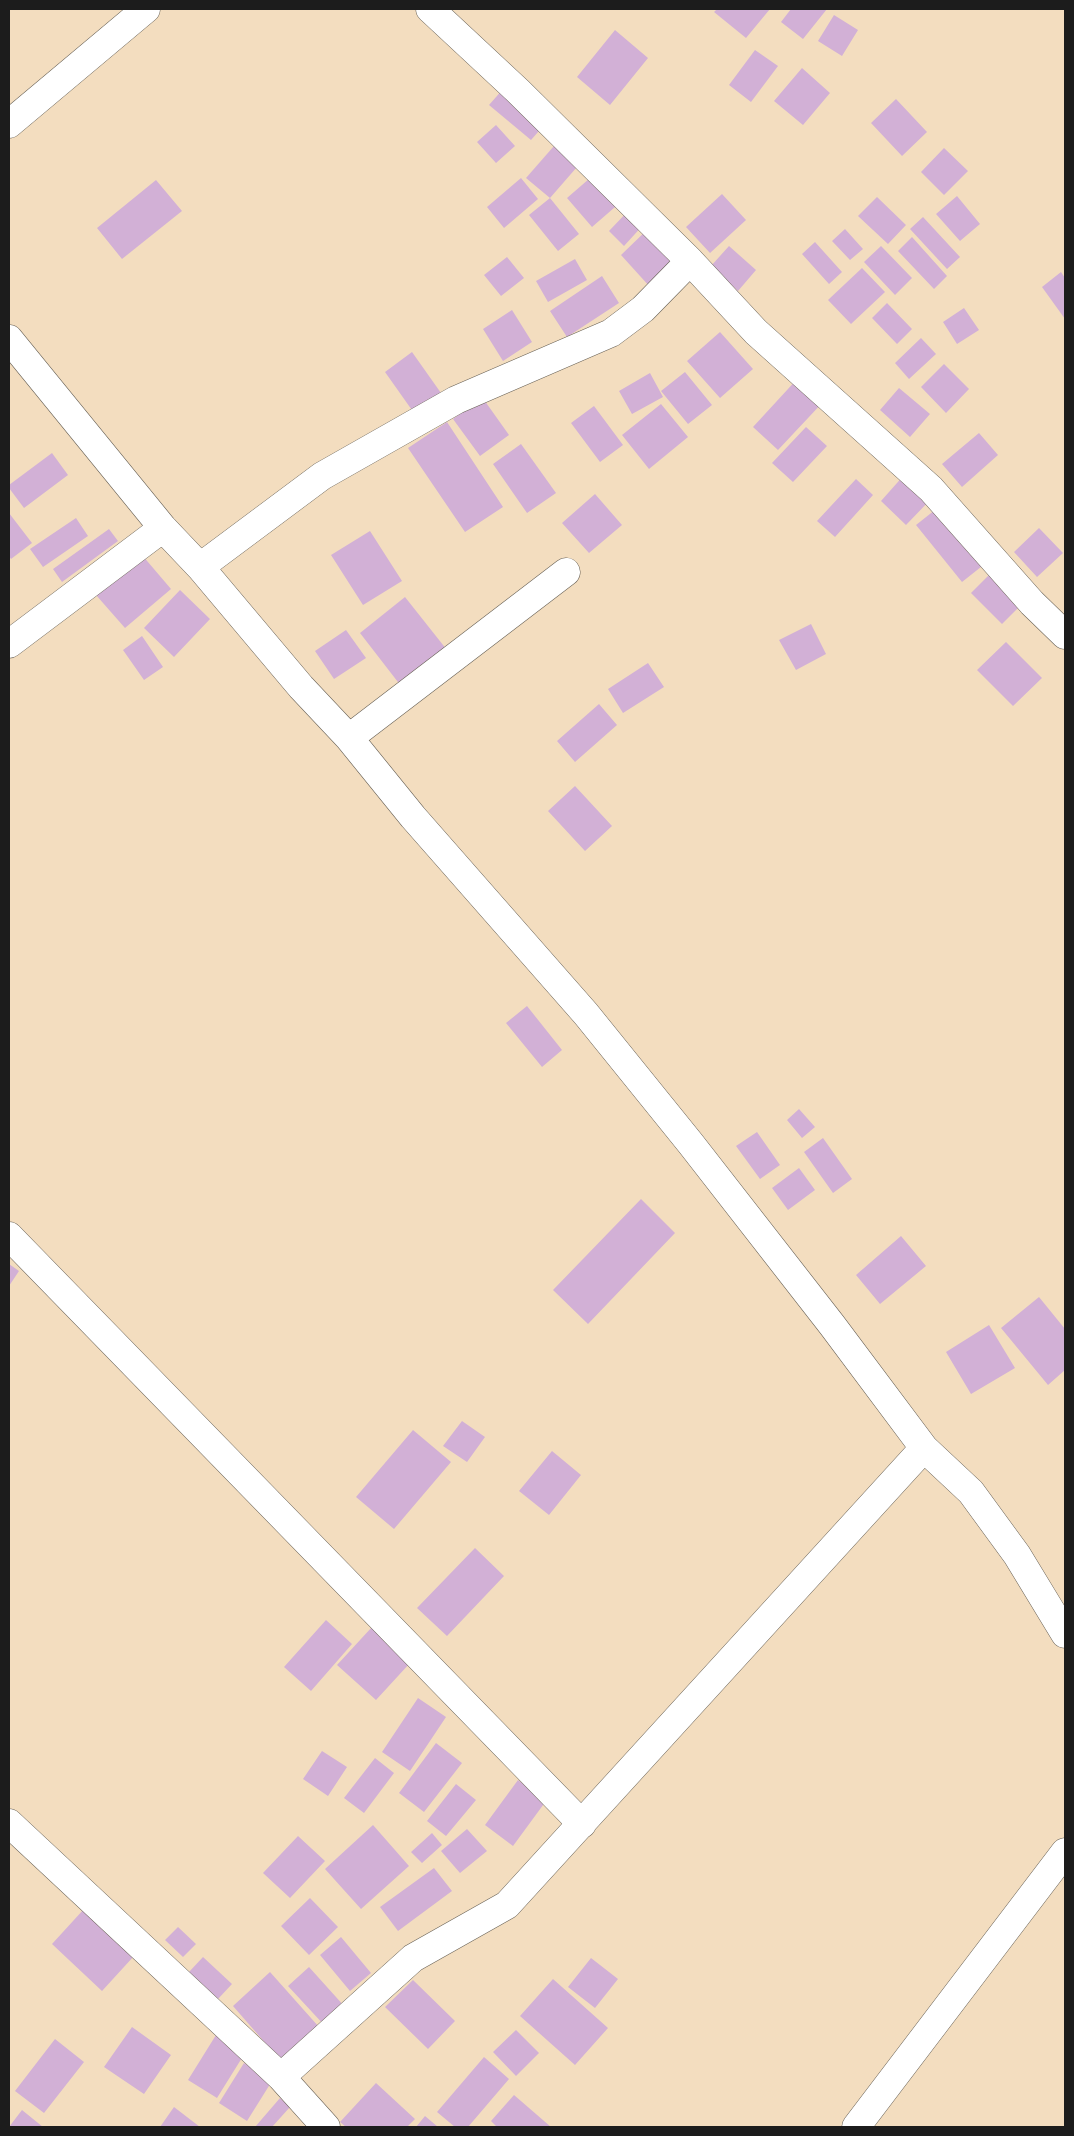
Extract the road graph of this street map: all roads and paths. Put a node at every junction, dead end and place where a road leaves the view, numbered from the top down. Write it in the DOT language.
graph roads {
  1 [pos="146,9"];
  2 [pos="430,9"];
  3 [pos="9,124"];
  4 [pos="690,261"];
  5 [pos="9,339"];
  6 [pos="163,528"];
  7 [pos="200,567"];
  8 [pos="566,572"];
  9 [pos="1065,634"];
  10 [pos="9,644"];
  11 [pos="348,738"];
  12 [pos="9,1236"];
  13 [pos="924,1448"];
  14 [pos="1065,1634"];
  15 [pos="9,1822"];
  16 [pos="582,1824"];
  17 [pos="1065,1852"];
  18 [pos="281,2077"];
  19 [pos="310,2121"];
  20 [pos="856,2127"];
  1 -- 3 [label="street"];
  2 -- 4 [label="street"];
  4 -- 7 [label="street"];
  4 -- 9 [label="street"];
  5 -- 6 [label="street"];
  6 -- 7 [label="street"];
  6 -- 10 [label="street"];
  7 -- 11 [label="street"];
  8 -- 11 [label="street"];
  11 -- 13 [label="street"];
  12 -- 16 [label="street"];
  13 -- 14 [label="street"];
  13 -- 16 [label="street"];
  15 -- 18 [label="street"];
  16 -- 18 [label="street"];
  17 -- 20 [label="street"];
  18 -- 19 [label="street"];
}
